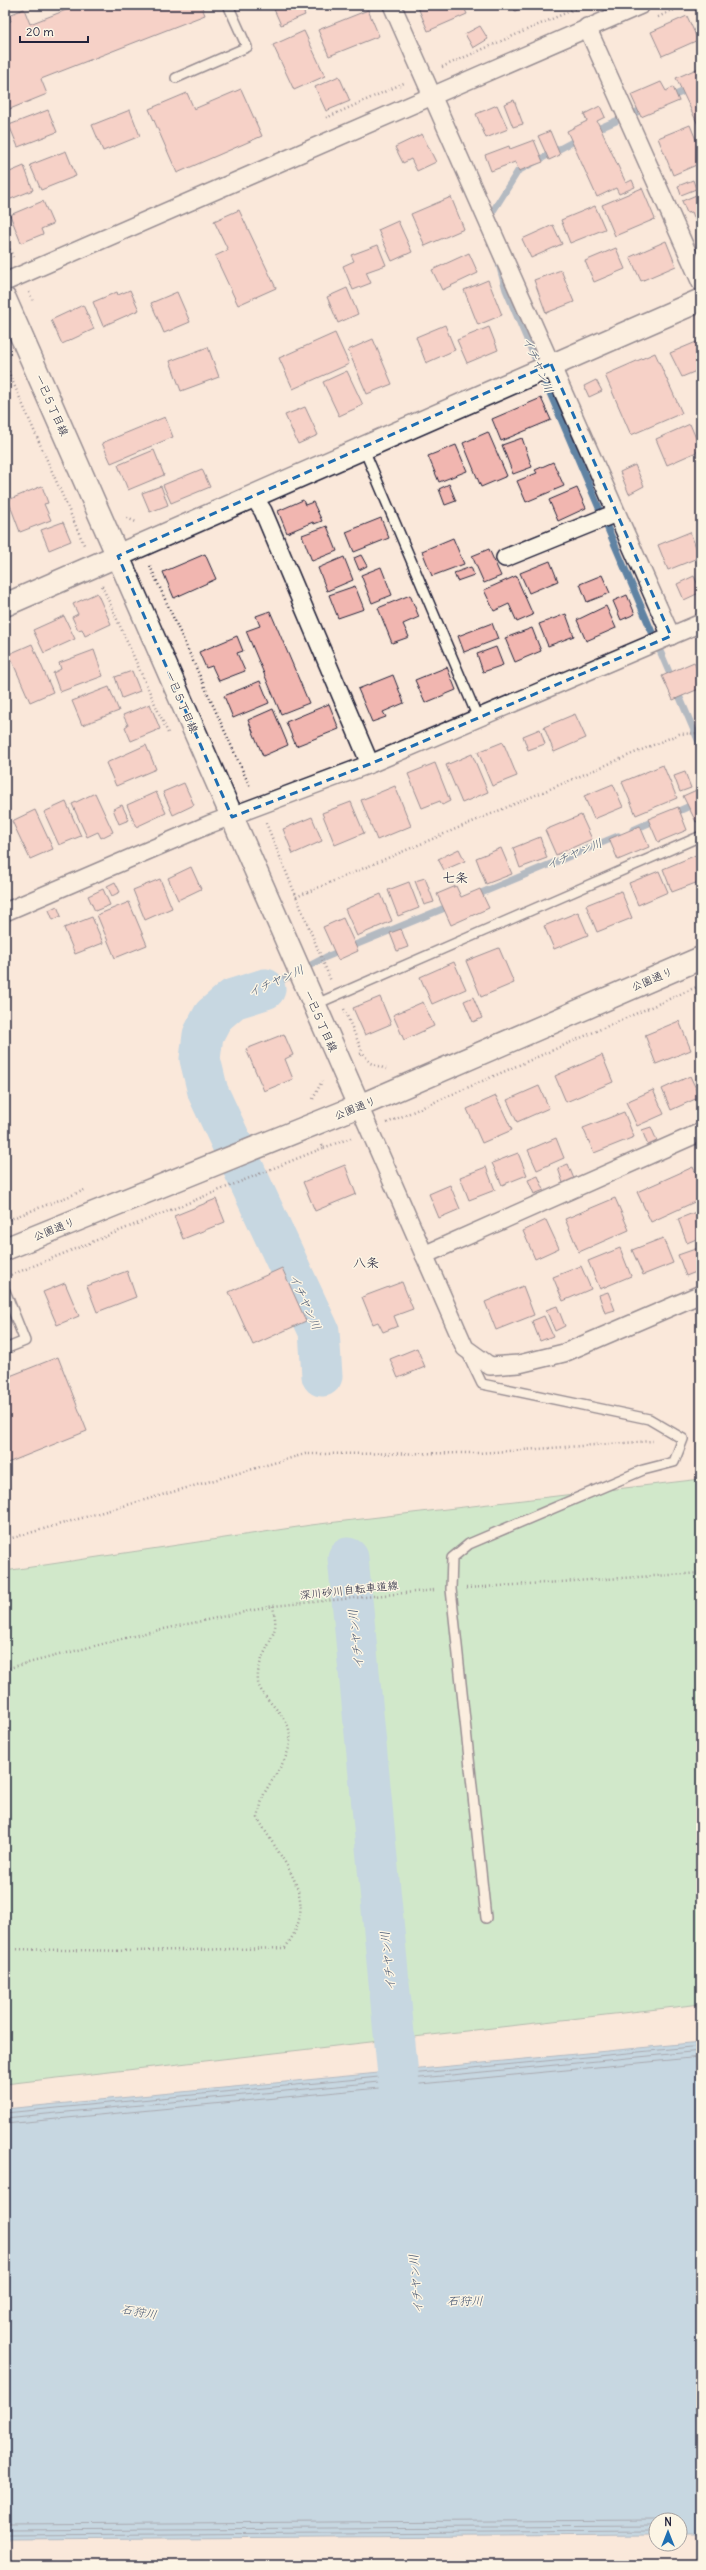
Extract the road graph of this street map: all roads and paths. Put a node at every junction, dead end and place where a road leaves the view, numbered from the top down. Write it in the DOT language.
graph roads {
  1 [pos="228,5"];
  2 [pos="392,5"];
  3 [pos="641,5"];
  4 [pos="587,27"];
  5 [pos="176,78"];
  6 [pos="432,96"];
  7 [pos="5,282"];
  8 [pos="701,282"];
  9 [pos="5,299"];
  10 [pos="701,300"];
  11 [pos="551,364"];
  12 [pos="363,447"];
  13 [pos="253,496"];
  14 [pos="616,513"];
  15 [pos="118,556"];
  16 [pos="505,558"];
  17 [pos="5,605"];
  18 [pos="701,623"];
  19 [pos="671,636"];
  20 [pos="478,718"];
  21 [pos="701,734"];
  22 [pos="370,764"];
  23 [pos="232,817"];
  24 [pos="701,836"];
  25 [pos="296,897"];
  26 [pos="5,912"];
  27 [pos="701,958"];
  28 [pos="701,985"];
  29 [pos="314,1005"];
  30 [pos="359,1106"];
  31 [pos="415,1111"];
  32 [pos="701,1132"];
  33 [pos="323,1148"];
  34 [pos="5,1249"];
  35 [pos="424,1255"];
  36 [pos="5,1278"];
  37 [pos="5,1292"];
  38 [pos="701,1294"];
  39 [pos="465,1348"];
  40 [pos="5,1349"];
  41 [pos="683,1439"];
  42 [pos="5,1540"];
  43 [pos="701,1574"];
  44 [pos="451,1589"];
  45 [pos="273,1606"];
  46 [pos="5,1669"];
  47 [pos="486,1918"];
  48 [pos="5,1950"];
  1 -- 5 [label="lane"];
  2 -- 6 [label="street"];
  3 -- 4 [label="street"];
  4 -- 6 [label="street"];
  4 -- 8 [label="street"];
  6 -- 7 [label="street"];
  6 -- 11 [label="street"];
  9 -- 15 [label="street, 一已５丁目線"];
  10 -- 11 [label="street"];
  11 -- 12 [label="street"];
  11 -- 14 [label="street"];
  12 -- 13 [label="street"];
  12 -- 20 [label="lane"];
  13 -- 15 [label="street"];
  13 -- 22 [label="street"];
  14 -- 16 [label="street"];
  14 -- 19 [label="street"];
  15 -- 17 [label="street"];
  15 -- 23 [label="street, 一已５丁目線"];
  18 -- 19 [label="street"];
  19 -- 20 [label="street"];
  20 -- 22 [label="street"];
  21 -- 25 [label="path"];
  22 -- 23 [label="street"];
  23 -- 26 [label="street"];
  23 -- 29 [label="street, 一已５丁目線"];
  24 -- 29 [label="lane"];
  27 -- 30 [label="street, 公園通り"];
  28 -- 31 [label="path"];
  29 -- 30 [label="street, 一已５丁目線"];
  30 -- 34 [label="street, 公園通り"];
  30 -- 35 [label="street"];
  32 -- 35 [label="street"];
  33 -- 36 [label="path"];
  35 -- 39 [label="street"];
  37 -- 40 [label="lane"];
  38 -- 39 [label="street"];
  39 -- 41 [label="lane"];
  41 -- 42 [label="path"];
  41 -- 44 [label="lane"];
  43 -- 44 [label="path, 深川砂川自転車道線"];
  44 -- 45 [label="path, 深川砂川自転車道線"];
  44 -- 47 [label="lane"];
  45 -- 46 [label="path, 深川砂川自転車道線"];
  45 -- 48 [label="path"];
}
